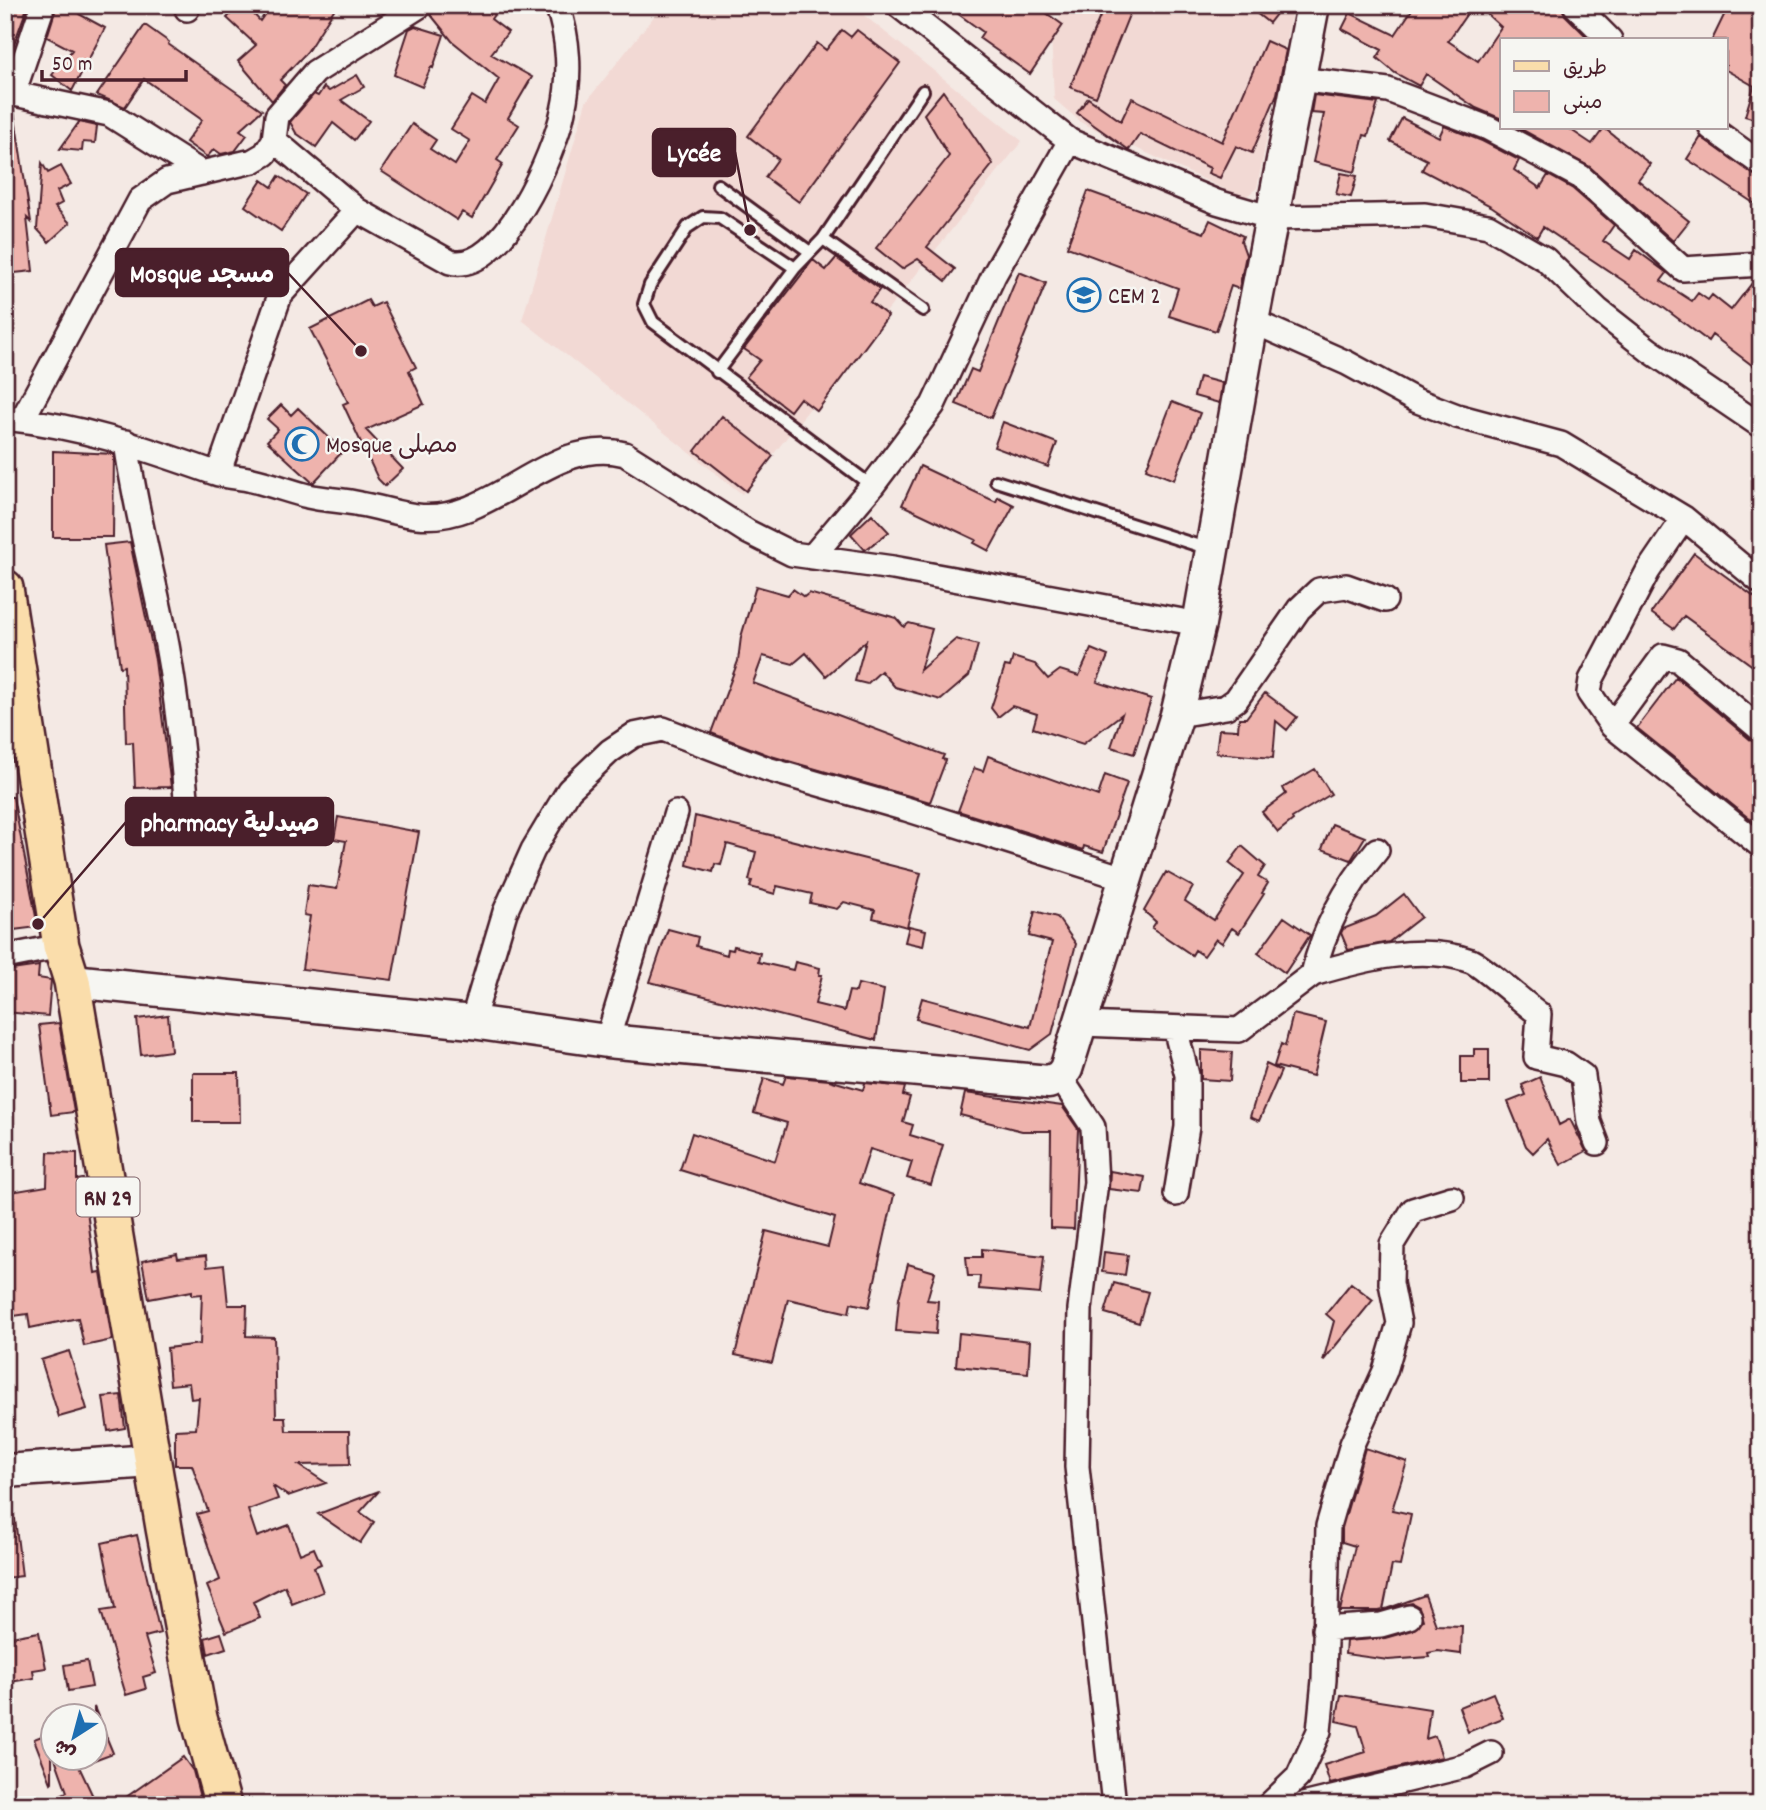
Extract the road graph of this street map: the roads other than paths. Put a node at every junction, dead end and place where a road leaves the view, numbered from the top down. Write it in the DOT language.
graph roads {
  1 [pos="43,5"];
  2 [pos="421,5"];
  3 [pos="557,5"];
  4 [pos="1575,5"];
  5 [pos="1310,6"];
  6 [pos="912,10"];
  7 [pos="1608,38"];
  8 [pos="1298,79"];
  9 [pos="923,91"];
  10 [pos="9,93"];
  11 [pos="1714,130"];
  12 [pos="274,140"];
  13 [pos="1070,141"];
  14 [pos="1761,164"];
  15 [pos="202,173"];
  16 [pos="719,185"];
  17 [pos="357,210"];
  18 [pos="1272,218"];
  19 [pos="823,239"];
  20 [pos="810,252"];
  21 [pos="1761,264"];
  22 [pos="795,268"];
  23 [pos="923,310"];
  24 [pos="1252,321"];
  25 [pos="717,372"];
  26 [pos="13,419"];
  27 [pos="1761,426"];
  28 [pos="126,442"];
  29 [pos="218,474"];
  30 [pos="996,481"];
  31 [pos="872,486"];
  32 [pos="1684,518"];
  33 [pos="1212,550"];
  34 [pos="812,557"];
  35 [pos="1761,582"];
  36 [pos="5,588"];
  37 [pos="1385,600"];
  38 [pos="1199,624"];
  39 [pos="1177,715"];
  40 [pos="1612,726"];
  41 [pos="1761,730"];
  42 [pos="186,798"];
  43 [pos="677,813"];
  44 [pos="1761,846"];
  45 [pos="1377,850"];
  46 [pos="1127,879"];
  47 [pos="61,946"];
  48 [pos="5,957"];
  49 [pos="1313,974"];
  50 [pos="72,981"];
  51 [pos="472,1022"];
  52 [pos="1082,1024"];
  53 [pos="1175,1028"];
  54 [pos="607,1041"];
  55 [pos="1060,1077"];
  56 [pos="1597,1143"];
  57 [pos="1176,1194"];
  58 [pos="1452,1198"];
  59 [pos="152,1461"];
  60 [pos="5,1471"];
  61 [pos="1409,1617"];
  62 [pos="1324,1629"];
  63 [pos="1491,1754"];
  64 [pos="223,1805"];
  65 [pos="1114,1805"];
  66 [pos="1269,1805"];
  67 [pos="1303,1805"];
  1 -- 10 [label="street"];
  2 -- 12 [label="street"];
  3 -- 17 [label="street"];
  4 -- 7 [label="street"];
  5 -- 8 [label="street"];
  6 -- 13 [label="street"];
  8 -- 18 [label="street"];
  8 -- 21 [label="street"];
  9 -- 19 [label="lane"];
  10 -- 15 [label="street"];
  11 -- 14 [label="street"];
  12 -- 15 [label="street"];
  12 -- 17 [label="street"];
  13 -- 18 [label="street"];
  13 -- 31 [label="street"];
  15 -- 26 [label="street"];
  16 -- 20 [label="lane"];
  17 -- 29 [label="street"];
  18 -- 24 [label="street"];
  18 -- 27 [label="street"];
  19 -- 20 [label="lane"];
  19 -- 23 [label="lane"];
  20 -- 22 [label="lane"];
  22 -- 25 [label="lane"];
  22 -- 25 [label="lane"];
  24 -- 32 [label="street"];
  24 -- 33 [label="street"];
  25 -- 31 [label="lane"];
  26 -- 28 [label="street"];
  28 -- 29 [label="street"];
  28 -- 42 [label="street"];
  29 -- 34 [label="street"];
  30 -- 33 [label="lane"];
  31 -- 34 [label="street"];
  32 -- 35 [label="street"];
  32 -- 40 [label="street"];
  33 -- 38 [label="street"];
  34 -- 38 [label="street"];
  36 -- 47 [label="main road, RN 29 / RN 29"];
  37 -- 39 [label="street"];
  38 -- 39 [label="street"];
  39 -- 46 [label="street"];
  40 -- 41 [label="street"];
  40 -- 44 [label="street"];
  43 -- 54 [label="street"];
  45 -- 49 [label="street"];
  46 -- 51 [label="street"];
  46 -- 52 [label="street"];
  47 -- 48 [label="street"];
  47 -- 50 [label="main road, RN 29 / RN 29"];
  49 -- 53 [label="street"];
  49 -- 56 [label="street"];
  50 -- 51 [label="street"];
  50 -- 59 [label="main road, RN 29 / RN 29"];
  51 -- 54 [label="street"];
  52 -- 53 [label="street"];
  52 -- 55 [label="street"];
  53 -- 57 [label="street"];
  54 -- 55 [label="street"];
  55 -- 65 [label="street"];
  58 -- 62 [label="street"];
  59 -- 60 [label="street"];
  59 -- 64 [label="main road, RN 29 / RN 29"];
  61 -- 62 [label="street"];
  62 -- 66 [label="street"];
  63 -- 67 [label="street"];
}
